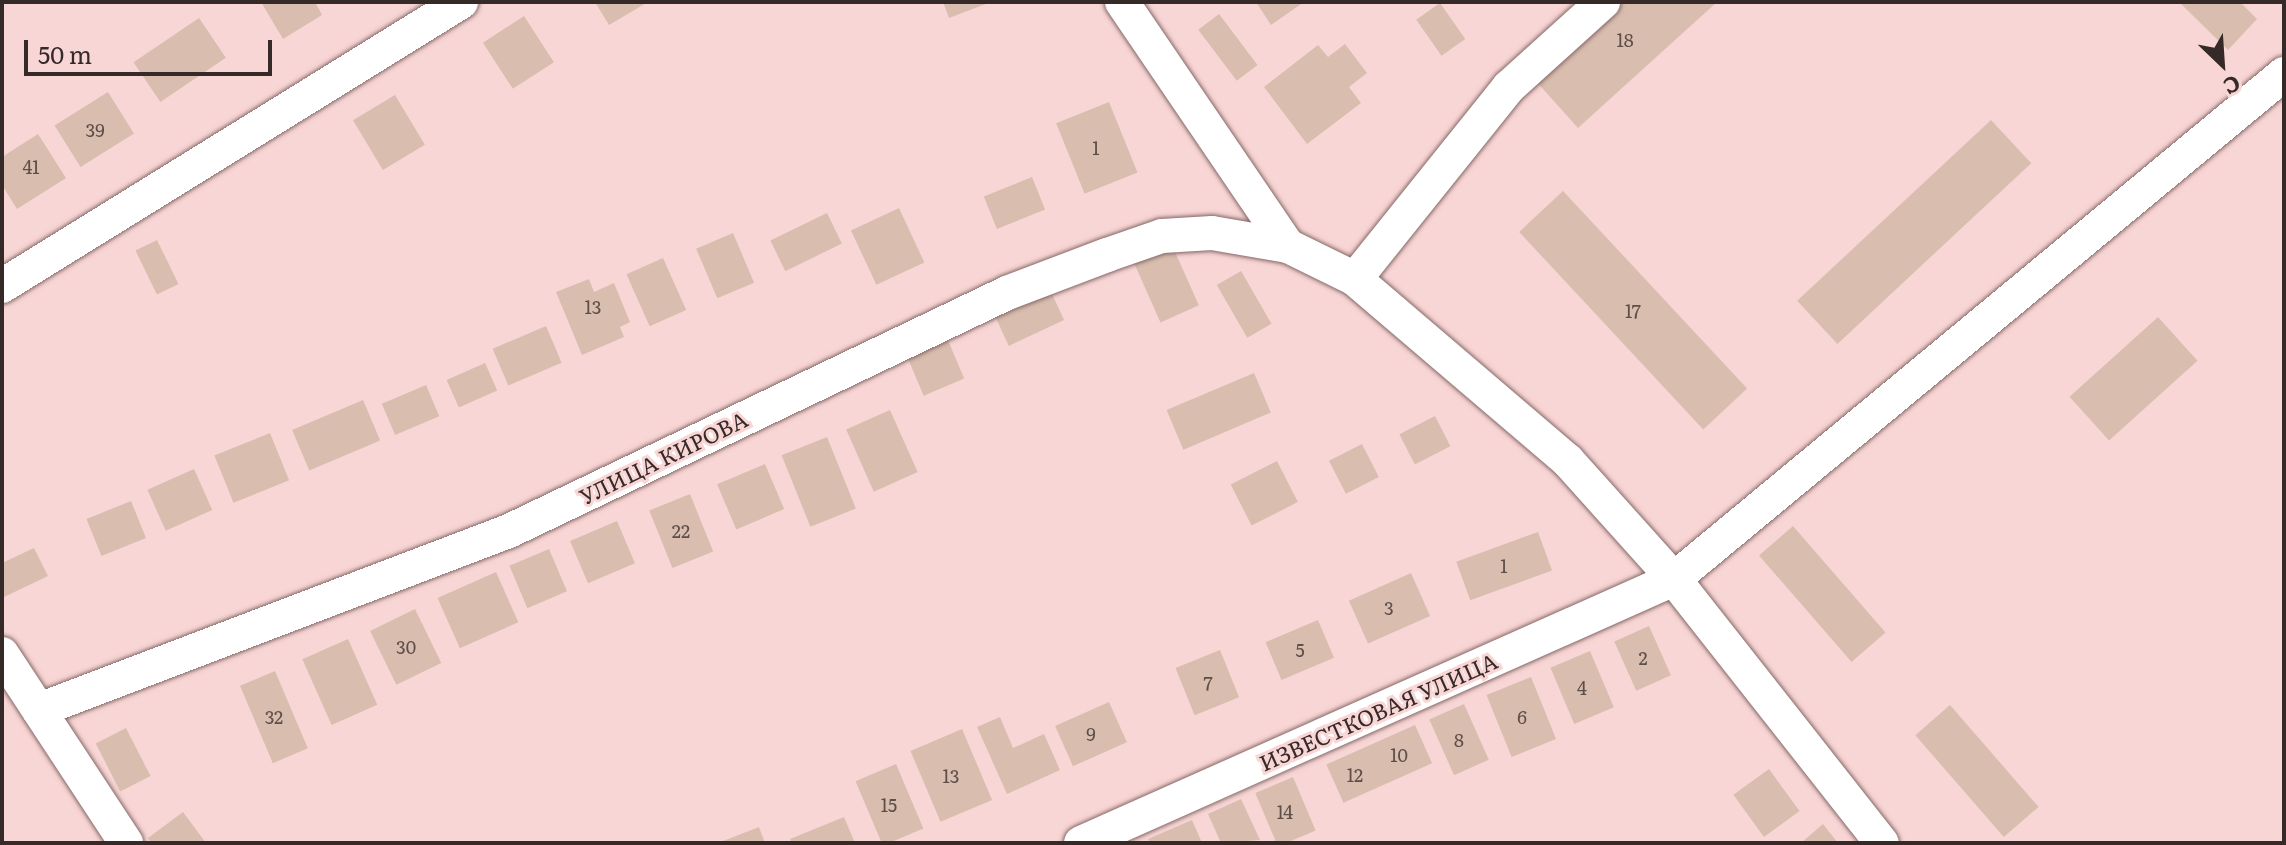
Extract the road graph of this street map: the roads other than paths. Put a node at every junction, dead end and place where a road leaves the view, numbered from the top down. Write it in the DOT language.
graph roads {
  1 [pos="461,2"];
  2 [pos="1122,2"];
  3 [pos="1603,2"];
  4 [pos="2284,74"];
  5 [pos="1288,246"];
  6 [pos="1355,279"];
  7 [pos="2,286"];
  8 [pos="1674,579"];
  9 [pos="2,654"];
  10 [pos="39,710"];
  11 [pos="126,843"];
  12 [pos="1081,843"];
  13 [pos="1882,843"];
  1 -- 7 [label="street"];
  2 -- 5 [label="street"];
  3 -- 6 [label="street"];
  4 -- 8 [label="street, ИЗВЕСТКОВАЯ УЛИЦА"];
  5 -- 6 [label="street"];
  5 -- 10 [label="street, УЛИЦА КИРОВА"];
  6 -- 8 [label="street"];
  8 -- 12 [label="street, ИЗВЕСТКОВАЯ УЛИЦА"];
  8 -- 13 [label="street"];
  9 -- 10 [label="street"];
  10 -- 11 [label="street"];
}
